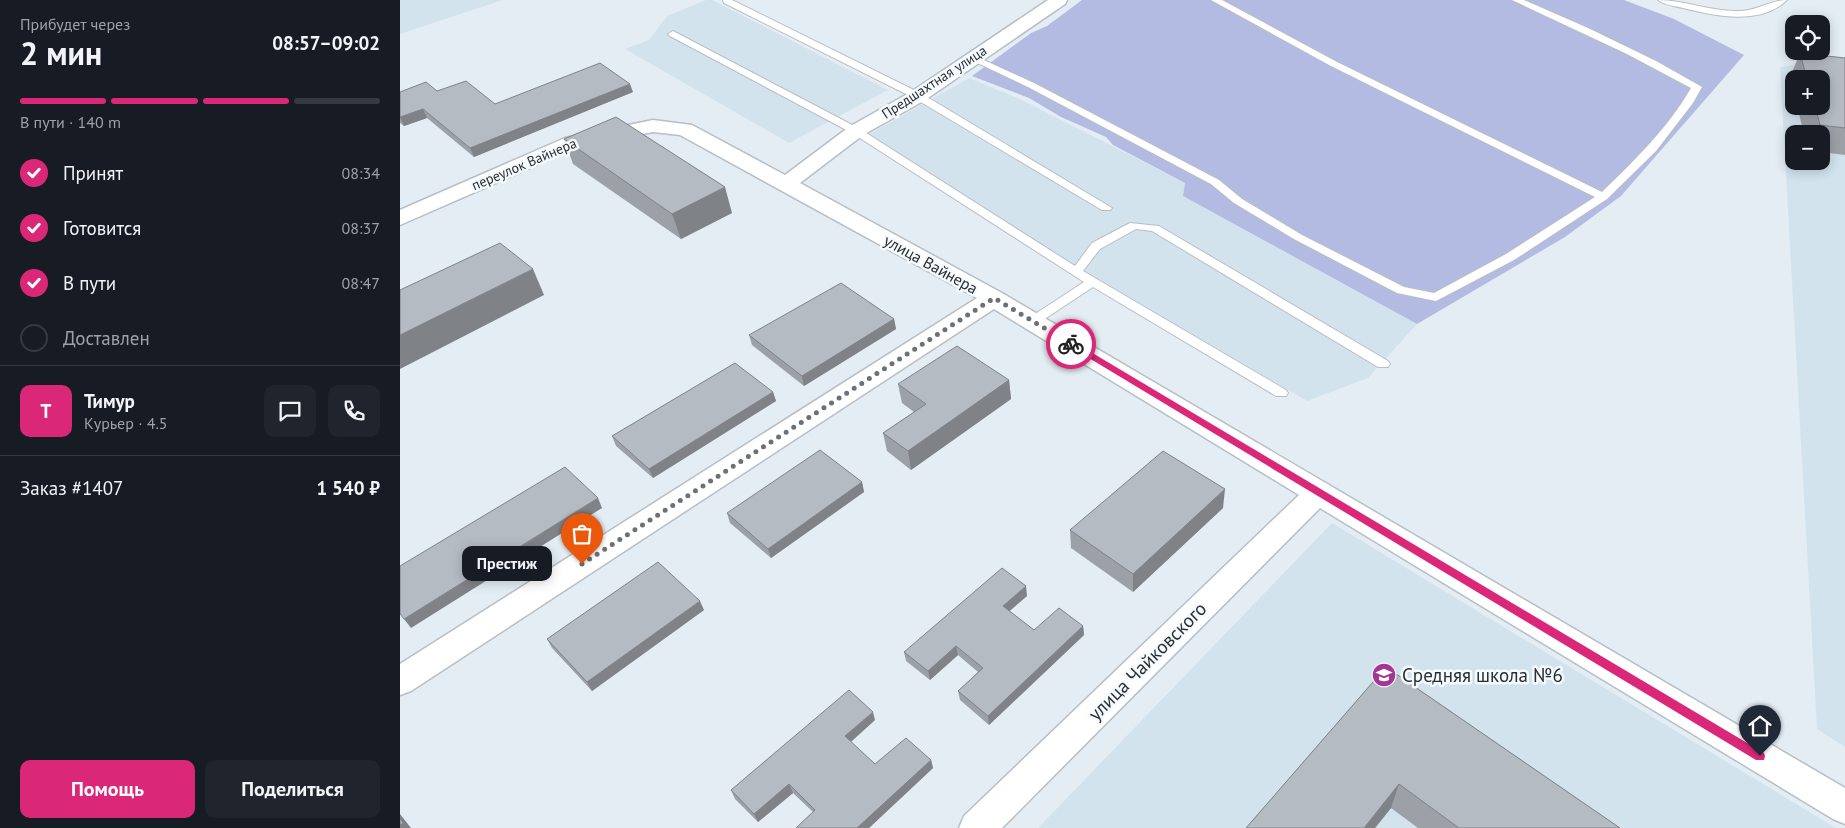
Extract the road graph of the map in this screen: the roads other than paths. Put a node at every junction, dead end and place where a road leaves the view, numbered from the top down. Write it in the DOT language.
graph roads {
  1 [pos="1059,0"];
  2 [pos="1214,0"];
  3 [pos="1516,0"];
  4 [pos="1662,0"];
  5 [pos="1783,0"];
  6 [pos="727,1"];
  7 [pos="673,34"];
  8 [pos="972,58"];
  9 [pos="918,96"];
  10 [pos="653,126"];
  11 [pos="856,131"];
  12 [pos="786,184"];
  13 [pos="1603,197"];
  14 [pos="1106,208"];
  15 [pos="400,218"];
  16 [pos="1076,272"];
  17 [pos="1094,281"];
  18 [pos="994,298"];
  19 [pos="1033,321"];
  20 [pos="1383,364"];
  21 [pos="1281,394"];
  22 [pos="1318,493"];
  23 [pos="400,681"];
  24 [pos="1845,807"];
  25 [pos="977,828"];
  1 -- 8 [label="street, Предшахтная улица"];
  2 -- 13 [label="lane"];
  3 -- 13 [label="lane"];
  4 -- 5 [label="lane"];
  6 -- 9 [label="lane"];
  7 -- 11 [label="lane"];
  8 -- 9 [label="street, Предшахтная улица"];
  8 -- 13 [label="lane"];
  9 -- 11 [label="street, Предшахтная улица"];
  9 -- 14 [label="lane"];
  10 -- 12 [label="street, улица Вайнера"];
  10 -- 15 [label="street, переулок Вайнера"];
  11 -- 12 [label="street, Предшахтная улица"];
  11 -- 16 [label="lane"];
  12 -- 18 [label="street, улица Вайнера"];
  16 -- 17 [label="lane"];
  16 -- 20 [label="lane"];
  17 -- 19 [label="lane"];
  17 -- 21 [label="lane"];
  18 -- 19 [label="street, улица Вайнера"];
  18 -- 23 [label="street"];
  19 -- 22 [label="street, улица Вайнера"];
  22 -- 24 [label="street, улица Вайнера"];
  22 -- 25 [label="street, улица Чайковского"];
}
